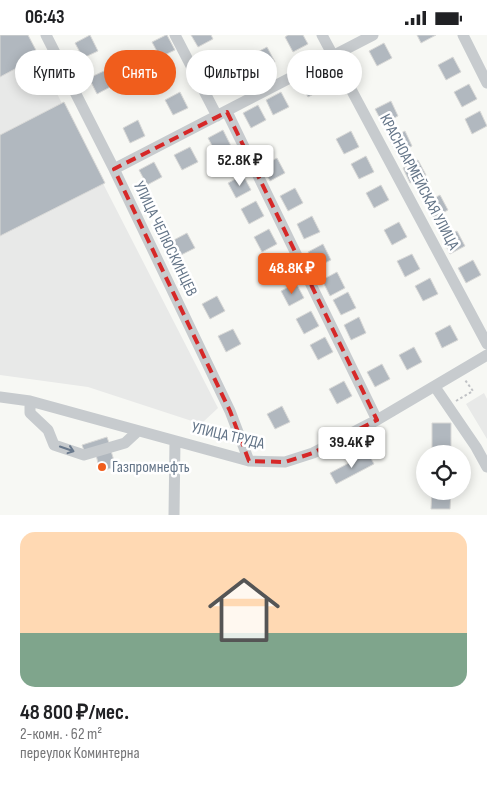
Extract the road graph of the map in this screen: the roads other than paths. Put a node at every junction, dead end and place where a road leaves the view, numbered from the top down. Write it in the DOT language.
graph roads {
  1 [pos="46,35"];
  2 [pos="175,35"];
  3 [pos="322,35"];
  4 [pos="373,35"];
  5 [pos="463,35"];
  6 [pos="330,50"];
  7 [pos="344,50"];
  8 [pos="287,80"];
  9 [pos="487,83"];
  10 [pos="354,95"];
  11 [pos="222,114"];
  12 [pos="114,169"];
  13 [pos="487,344"];
  14 [pos="487,355"];
  15 [pos="435,387"];
  16 [pos="0,397"];
  17 [pos="30,401"];
  18 [pos="377,420"];
  19 [pos="138,431"];
  20 [pos="175,441"];
  21 [pos="249,461"];
  22 [pos="487,467"];
  23 [pos="174,515"];
  1 -- 12 [label="street, УЛИЦА ЧЕЛЮСКИНЦЕВ"];
  2 -- 11 [label="street"];
  3 -- 6 [label="street, КРАСНОАРМЕЙСКАЯ УЛИЦА"];
  4 -- 7 [label="street"];
  5 -- 9 [label="street"];
  8 -- 11 [label="street"];
  10 -- 13 [label="street, КРАСНОАРМЕЙСКАЯ УЛИЦА"];
  11 -- 12 [label="street"];
  11 -- 18 [label="street"];
  12 -- 21 [label="street, УЛИЦА ЧЕЛЮСКИНЦЕВ"];
  14 -- 15 [label="street, УЛИЦА ТРУДА"];
  15 -- 18 [label="street, УЛИЦА ТРУДА"];
  15 -- 22 [label="street"];
  16 -- 17 [label="street, УЛИЦА ТРУДА"];
  17 -- 19 [label="street, УЛИЦА ТРУДА"];
  17 -- 19 [label="street, one-way"];
  18 -- 21 [label="street, УЛИЦА ТРУДА"];
  19 -- 20 [label="street, УЛИЦА ТРУДА"];
  20 -- 21 [label="street, УЛИЦА ТРУДА"];
  20 -- 23 [label="street"];
}
